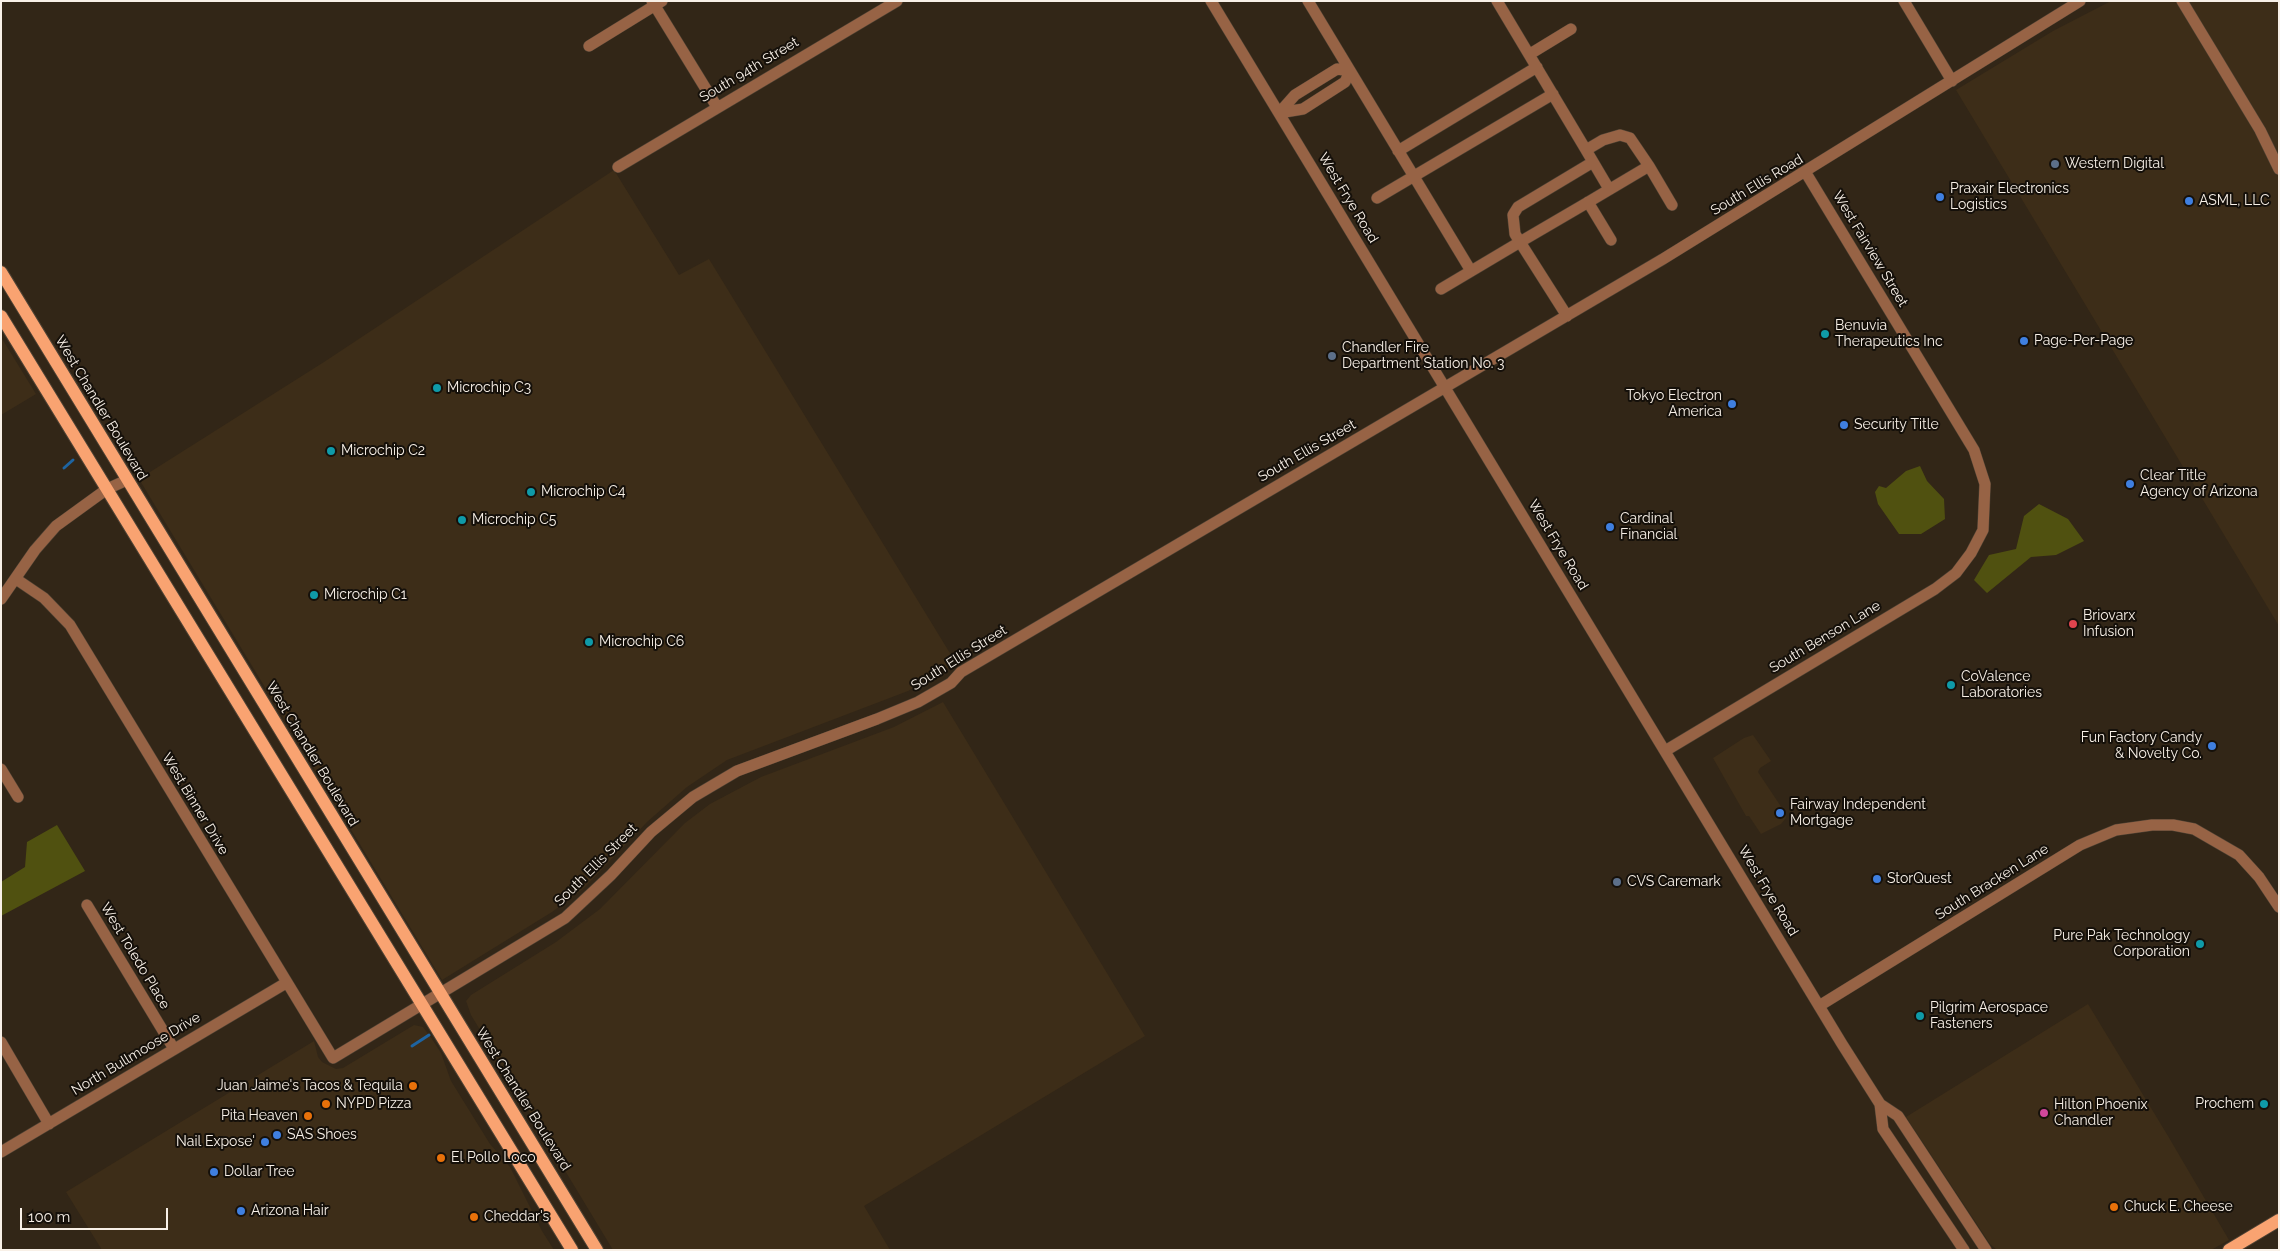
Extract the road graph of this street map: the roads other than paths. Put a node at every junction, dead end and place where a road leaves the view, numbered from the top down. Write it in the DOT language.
graph roads {
  1 [pos="897,1"];
  2 [pos="1211,1"];
  3 [pos="1308,1"];
  4 [pos="1497,1"];
  5 [pos="1904,1"];
  6 [pos="2080,1"];
  7 [pos="2182,1"];
  8 [pos="656,3"];
  9 [pos="1571,29"];
  10 [pos="589,46"];
  11 [pos="1530,54"];
  12 [pos="1537,67"];
  13 [pos="1350,71"];
  14 [pos="1952,81"];
  15 [pos="1553,94"];
  16 [pos="718,107"];
  17 [pos="1279,113"];
  18 [pos="1398,150"];
  19 [pos="1586,150"];
  20 [pos="1593,162"];
  21 [pos="1649,166"];
  22 [pos="618,167"];
  23 [pos="2279,169"];
  24 [pos="1806,173"];
  25 [pos="1414,177"];
  26 [pos="1609,189"];
  27 [pos="1377,198"];
  28 [pos="1588,202"];
  29 [pos="1672,205"];
  30 [pos="1611,240"];
  31 [pos="1520,242"];
  32 [pos="1471,271"];
  33 [pos="1,272"];
  34 [pos="1441,289"];
  35 [pos="1,316"];
  36 [pos="1567,316"];
  37 [pos="1446,387"];
  38 [pos="127,480"];
  39 [pos="107,489"];
  40 [pos="1982,530"];
  41 [pos="16,579"];
  42 [pos="1,599"];
  43 [pos="1665,751"];
  44 [pos="1,769"];
  45 [pos="18,797"];
  46 [pos="87,905"];
  47 [pos="2279,907"];
  48 [pos="286,983"];
  49 [pos="440,994"];
  50 [pos="422,1005"];
  51 [pos="1820,1006"];
  52 [pos="1,1042"];
  53 [pos="174,1049"];
  54 [pos="333,1058"];
  55 [pos="1880,1104"];
  56 [pos="49,1124"];
  57 [pos="1,1152"];
  58 [pos="2279,1220"];
  59 [pos="1984,1249"];
  60 [pos="572,1250"];
  61 [pos="597,1250"];
  62 [pos="1964,1250"];
  63 [pos="2229,1250"];
  1 -- 16 [label="street, South 94th Street"];
  2 -- 17 [label="street, West Frye Road"];
  3 -- 13 [label="street"];
  4 -- 11 [label="street"];
  5 -- 14 [label="street"];
  6 -- 14 [label="street, South Ellis Road"];
  7 -- 23 [label="street"];
  8 -- 10 [label="street"];
  8 -- 16 [label="street"];
  9 -- 11 [label="street"];
  11 -- 12 [label="street"];
  12 -- 15 [label="street"];
  12 -- 18 [label="street"];
  13 -- 17 [label="street"];
  13 -- 18 [label="street"];
  14 -- 24 [label="street, South Ellis Road"];
  15 -- 19 [label="street"];
  15 -- 25 [label="street"];
  16 -- 22 [label="street, South 94th Street"];
  17 -- 37 [label="street, West Frye Road"];
  18 -- 25 [label="street"];
  19 -- 20 [label="street"];
  19 -- 21 [label="street"];
  20 -- 26 [label="street"];
  20 -- 31 [label="street"];
  21 -- 26 [label="street"];
  21 -- 29 [label="street"];
  24 -- 36 [label="street, South Ellis Road"];
  24 -- 40 [label="street, West Fairview Street"];
  25 -- 27 [label="street"];
  25 -- 32 [label="street"];
  26 -- 28 [label="street"];
  28 -- 30 [label="street"];
  28 -- 31 [label="street"];
  31 -- 32 [label="street"];
  31 -- 36 [label="street"];
  32 -- 34 [label="street"];
  33 -- 38 [label="main road, West Chandler Boulevard"];
  35 -- 39 [label="main road"];
  36 -- 37 [label="street, South Ellis Road"];
  37 -- 43 [label="street, West Frye Road"];
  37 -- 49 [label="street, South Ellis Street"];
  38 -- 39 [label="street"];
  38 -- 49 [label="main road, West Chandler Boulevard"];
  39 -- 41 [label="street"];
  39 -- 50 [label="main road"];
  40 -- 43 [label="street, South Benson Lane"];
  41 -- 42 [label="street"];
  41 -- 48 [label="street, West Binner Drive"];
  43 -- 51 [label="street, West Frye Road"];
  44 -- 45 [label="street"];
  46 -- 53 [label="street, West Toledo Place"];
  47 -- 51 [label="street, South Bracken Lane"];
  48 -- 53 [label="street, North Bullmoose Drive"];
  48 -- 54 [label="street, West Binner Drive"];
  49 -- 50 [label="street, South Ellis Street"];
  49 -- 61 [label="main road, West Chandler Boulevard"];
  50 -- 54 [label="street, South Ellis Street"];
  50 -- 60 [label="main road"];
  51 -- 55 [label="street, West Frye Road"];
  52 -- 56 [label="street"];
  53 -- 56 [label="street, North Bullmoose Drive"];
  55 -- 59 [label="street, West Frye Road"];
  55 -- 62 [label="street, West Frye Road"];
  56 -- 57 [label="street, North Bullmoose Drive"];
  58 -- 63 [label="main road"];
}
